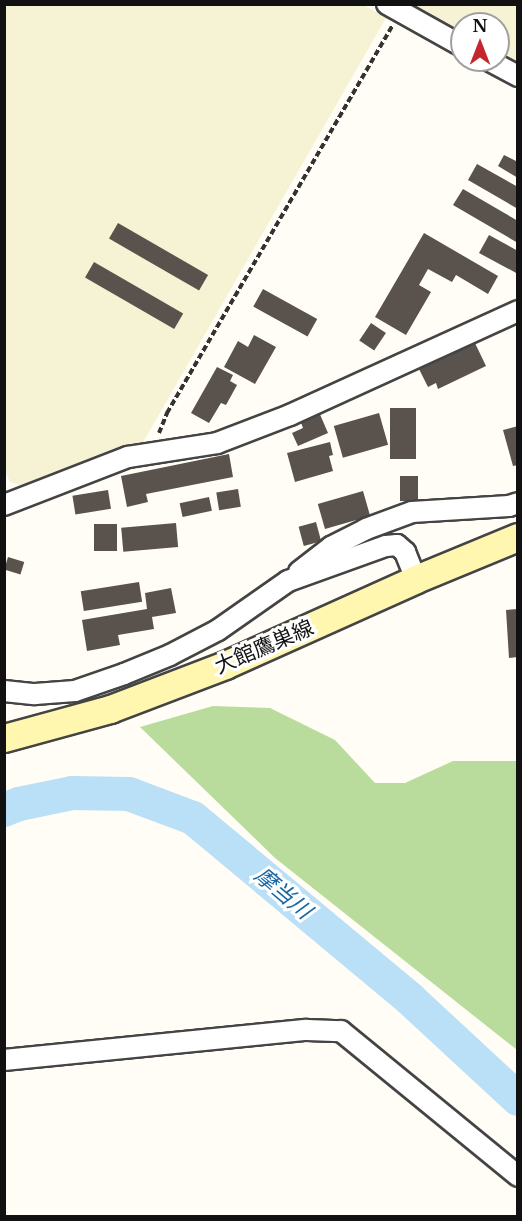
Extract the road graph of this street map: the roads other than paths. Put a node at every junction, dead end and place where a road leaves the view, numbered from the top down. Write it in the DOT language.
graph roads {
  1 [pos="394,8"];
  2 [pos="450,39"];
  3 [pos="518,311"];
  4 [pos="518,502"];
  5 [pos="5,503"];
  6 [pos="518,537"];
  7 [pos="416,579"];
  8 [pos="288,581"];
  9 [pos="4,691"];
  10 [pos="4,738"];
  11 [pos="4,1060"];
  12 [pos="518,1176"];
  1 -- 2 [label="street"];
  3 -- 5 [label="street"];
  4 -- 8 [label="street"];
  6 -- 7 [label="main road, 大館鷹巣線"];
  7 -- 8 [label="street"];
  7 -- 10 [label="main road, 大館鷹巣線"];
  8 -- 9 [label="street"];
  11 -- 12 [label="street"];
}
